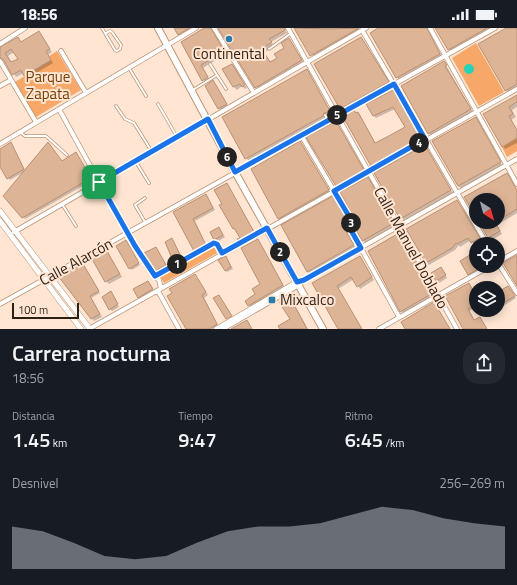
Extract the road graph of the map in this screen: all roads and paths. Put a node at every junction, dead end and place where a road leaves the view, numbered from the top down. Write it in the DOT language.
graph roads {
  1 [pos="25,28"];
  2 [pos="102,28"];
  3 [pos="158,28"];
  4 [pos="196,28"];
  5 [pos="214,28"];
  6 [pos="288,28"];
  7 [pos="430,28"];
  8 [pos="495,28"];
  9 [pos="364,29"];
  10 [pos="106,33"];
  11 [pos="291,33"];
  12 [pos="0,44"];
  13 [pos="167,45"];
  14 [pos="269,49"];
  15 [pos="61,51"];
  16 [pos="446,55"];
  17 [pos="0,61"];
  18 [pos="307,62"];
  19 [pos="210,64"];
  20 [pos="129,67"];
  21 [pos="217,75"];
  22 [pos="11,80"];
  23 [pos="394,84"];
  24 [pos="0,86"];
  25 [pos="226,89"];
  26 [pos="517,89"];
  27 [pos="192,90"];
  28 [pos="86,93"];
  29 [pos="254,93"];
  30 [pos="146,96"];
  31 [pos="158,104"];
  32 [pos="116,106"];
  33 [pos="59,108"];
  34 [pos="477,111"];
  35 [pos="325,114"];
  36 [pos="336,115"];
  37 [pos="208,119"];
  38 [pos="328,120"];
  39 [pos="36,122"];
  40 [pos="20,132"];
  41 [pos="301,135"];
  42 [pos="177,137"];
  43 [pos="425,139"];
  44 [pos="0,144"];
  45 [pos="152,152"];
  46 [pos="67,155"];
  47 [pos="517,159"];
  48 [pos="135,161"];
  49 [pos="507,165"];
  50 [pos="368,171"];
  51 [pos="235,172"];
  52 [pos="99,182"];
  53 [pos="149,183"];
  54 [pos="517,184"];
  55 [pos="334,191"];
  56 [pos="457,193"];
  57 [pos="145,198"];
  58 [pos="62,204"];
  59 [pos="0,211"];
  60 [pos="0,221"];
  61 [pos="145,222"];
  62 [pos="76,226"];
  63 [pos="399,226"];
  64 [pos="267,228"];
  65 [pos="16,231"];
  66 [pos="127,233"];
  67 [pos="10,235"];
  68 [pos="483,237"];
  69 [pos="361,248"];
  70 [pos="517,251"];
  71 [pos="222,253"];
  72 [pos="505,258"];
  73 [pos="478,273"];
  74 [pos="505,273"];
  75 [pos="50,276"];
  76 [pos="155,276"];
  77 [pos="44,280"];
  78 [pos="298,283"];
  79 [pos="158,291"];
  80 [pos="517,293"];
  81 [pos="438,296"];
  82 [pos="0,304"];
  83 [pos="399,317"];
  84 [pos="81,329"];
  85 [pos="90,329"];
  86 [pos="179,329"];
  87 [pos="216,329"];
  88 [pos="223,329"];
  89 [pos="323,329"];
  90 [pos="379,329"];
  91 [pos="457,329"];
  1 -- 12 [label="street"];
  2 -- 10 [label="lane"];
  3 -- 13 [label="main road"];
  4 -- 13 [label="street"];
  5 -- 29 [label="street"];
  6 -- 11 [label="street, Calle Manuel Doblado"];
  7 -- 16 [label="street"];
  8 -- 16 [label="street, Calle Alarcón"];
  9 -- 18 [label="street"];
  9 -- 23 [label="street"];
  10 -- 10 [label="lane"];
  11 -- 14 [label="lane"];
  11 -- 18 [label="street, Calle Manuel Doblado"];
  13 -- 20 [label="street"];
  13 -- 27 [label="main road"];
  15 -- 28 [label="street"];
  16 -- 23 [label="street, Calle Alarcón"];
  16 -- 34 [label="street"];
  17 -- 22 [label="street"];
  18 -- 29 [label="street"];
  18 -- 36 [label="street, Calle Manuel Doblado"];
  19 -- 21 [label="lane"];
  20 -- 28 [label="street"];
  20 -- 30 [label="lane"];
  21 -- 25 [label="lane"];
  21 -- 27 [label="lane"];
  22 -- 24 [label="street"];
  22 -- 39 [label="street"];
  23 -- 36 [label="street, Calle Alarcón"];
  23 -- 43 [label="street"];
  26 -- 34 [label="street"];
  27 -- 37 [label="main road"];
  28 -- 33 [label="street"];
  29 -- 37 [label="street"];
  31 -- 42 [label="lane"];
  32 -- 45 [label="lane"];
  33 -- 39 [label="street"];
  33 -- 52 [label="street"];
  34 -- 43 [label="street"];
  34 -- 49 [label="street"];
  35 -- 38 [label="lane"];
  36 -- 38 [label="street, Calle Alarcón"];
  36 -- 50 [label="street, Calle Manuel Doblado"];
  37 -- 42 [label="street"];
  37 -- 51 [label="main road"];
  38 -- 41 [label="street, Calle Alarcón"];
  39 -- 40 [label="street"];
  40 -- 44 [label="street"];
  40 -- 46 [label="lane"];
  41 -- 51 [label="street, Calle Alarcón"];
  41 -- 55 [label="street"];
  42 -- 45 [label="street"];
  43 -- 50 [label="street"];
  43 -- 56 [label="street"];
  45 -- 48 [label="street"];
  47 -- 49 [label="street"];
  48 -- 52 [label="street"];
  48 -- 53 [label="lane"];
  49 -- 54 [label="street"];
  49 -- 56 [label="street"];
  50 -- 55 [label="street"];
  50 -- 63 [label="street, Calle Manuel Doblado"];
  51 -- 61 [label="street, Calle Alarcón"];
  51 -- 64 [label="main road"];
  52 -- 58 [label="street"];
  52 -- 66 [label="street"];
  55 -- 64 [label="street"];
  55 -- 69 [label="street"];
  56 -- 63 [label="street"];
  56 -- 68 [label="street"];
  57 -- 61 [label="lane"];
  58 -- 62 [label="lane"];
  58 -- 65 [label="street"];
  59 -- 65 [label="street"];
  60 -- 67 [label="street"];
  61 -- 66 [label="street, Calle Alarcón"];
  63 -- 69 [label="street"];
  63 -- 81 [label="street, Calle Manuel Doblado"];
  64 -- 71 [label="street"];
  64 -- 78 [label="main road"];
  65 -- 67 [label="street"];
  65 -- 75 [label="street"];
  66 -- 75 [label="street, Calle Alarcón"];
  66 -- 76 [label="street"];
  67 -- 77 [label="street"];
  69 -- 78 [label="street"];
  69 -- 83 [label="street"];
  70 -- 72 [label="street"];
  71 -- 76 [label="lane"];
  71 -- 79 [label="street"];
  73 -- 81 [label="street"];
  74 -- 80 [label="street"];
  75 -- 77 [label="street, Calle Alarcón"];
  75 -- 85 [label="street"];
  76 -- 79 [label="street"];
  77 -- 82 [label="street, Calle Alarcón"];
  77 -- 84 [label="street"];
  78 -- 87 [label="street"];
  78 -- 88 [label="street"];
  78 -- 89 [label="main road"];
  79 -- 85 [label="street"];
  79 -- 86 [label="street"];
  81 -- 83 [label="street"];
  81 -- 91 [label="street, Calle Manuel Doblado"];
  83 -- 90 [label="street"];
}
